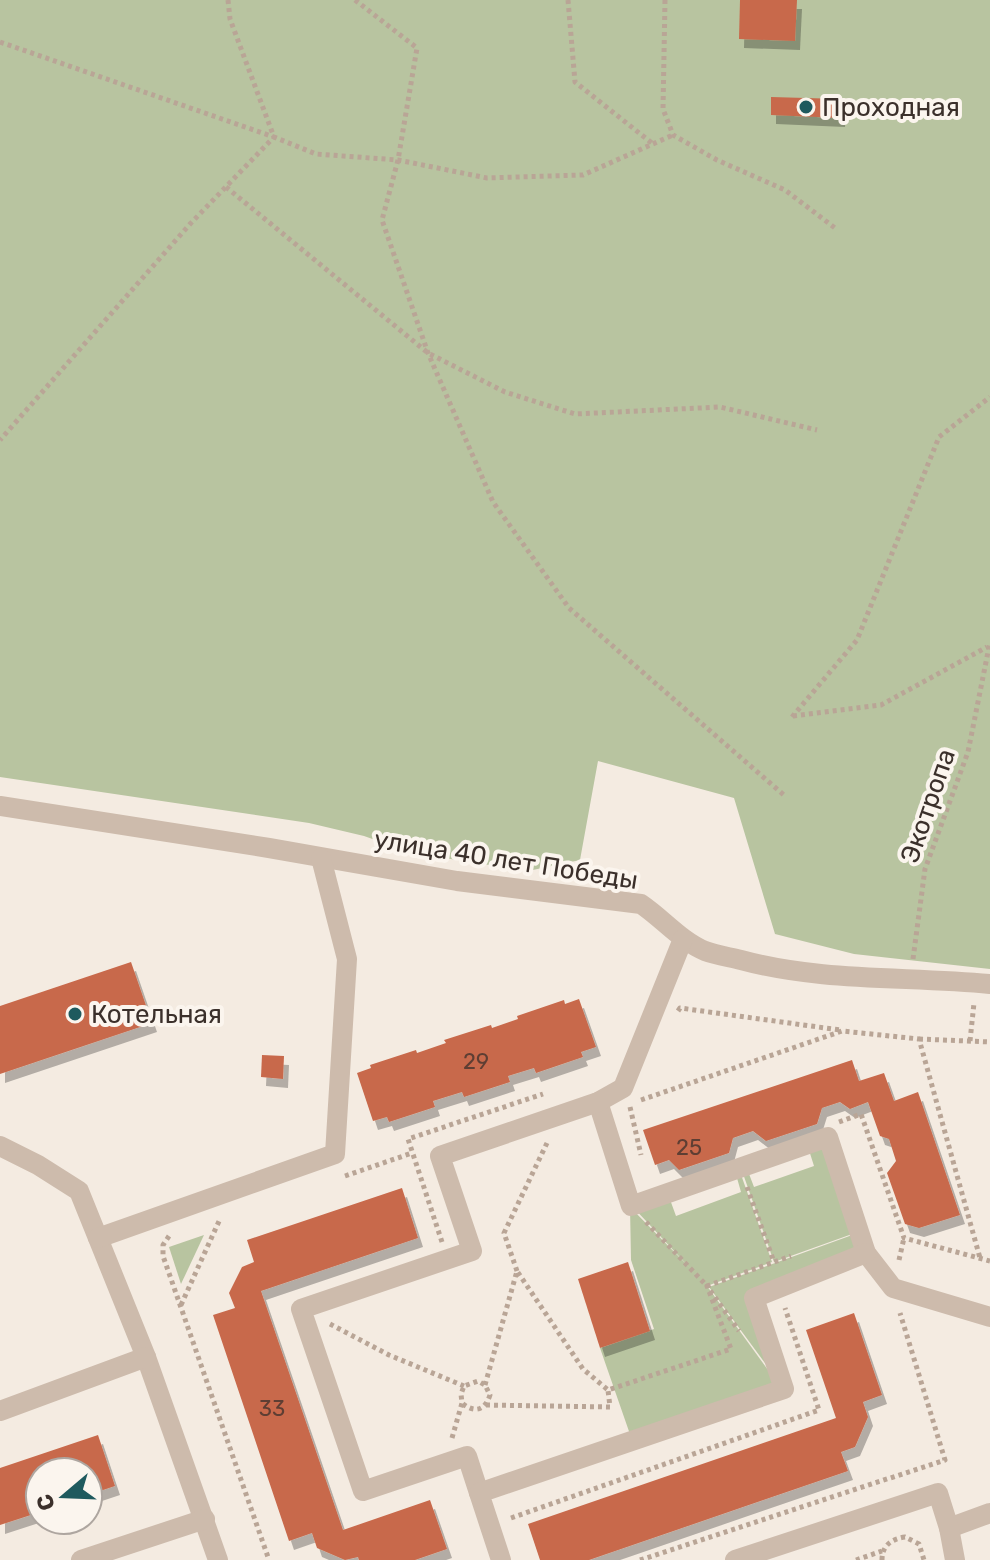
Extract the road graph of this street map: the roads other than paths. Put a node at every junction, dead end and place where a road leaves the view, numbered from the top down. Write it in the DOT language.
graph roads {
  1 [pos="0,806"];
  2 [pos="321,858"];
  3 [pos="683,939"];
  4 [pos="990,984"];
  5 [pos="598,1102"];
  6 [pos="0,1146"];
  7 [pos="98,1238"];
  8 [pos="866,1253"];
  9 [pos="990,1317"];
  10 [pos="146,1357"];
  11 [pos="0,1411"];
  12 [pos="479,1493"];
  13 [pos="990,1513"];
  14 [pos="205,1519"];
  15 [pos="949,1528"];
  16 [pos="81,1560"];
  17 [pos="218,1560"];
  18 [pos="501,1560"];
  19 [pos="735,1560"];
  20 [pos="955,1560"];
  1 -- 2 [label="street, улица 40 лет Победы"];
  2 -- 3 [label="street, улица 40 лет Победы"];
  2 -- 7 [label="street"];
  3 -- 4 [label="street, улица 40 лет Победы"];
  3 -- 5 [label="street"];
  5 -- 8 [label="street"];
  5 -- 12 [label="street"];
  6 -- 7 [label="street"];
  7 -- 10 [label="street"];
  8 -- 9 [label="street"];
  8 -- 12 [label="street"];
  10 -- 11 [label="street"];
  10 -- 14 [label="street"];
  12 -- 18 [label="street"];
  13 -- 15 [label="street"];
  14 -- 16 [label="street"];
  14 -- 17 [label="street"];
  15 -- 19 [label="street"];
  15 -- 20 [label="street"];
}
